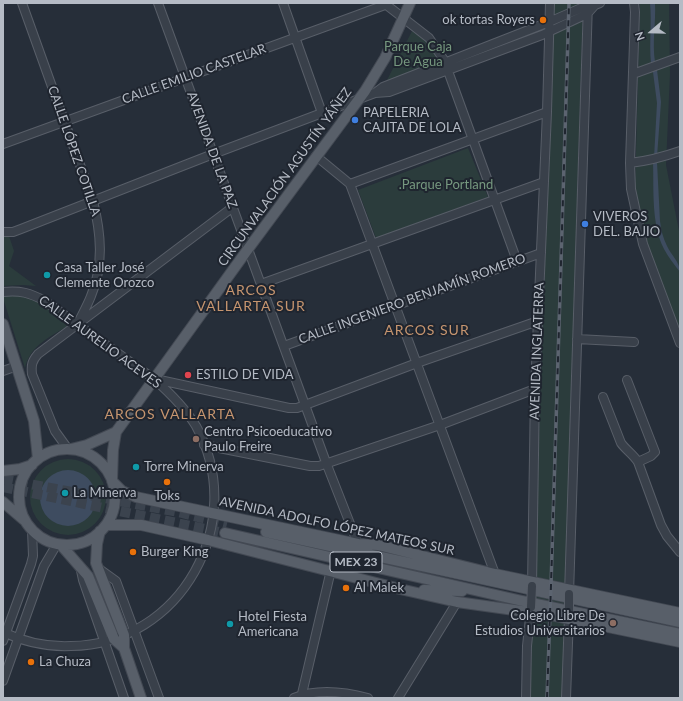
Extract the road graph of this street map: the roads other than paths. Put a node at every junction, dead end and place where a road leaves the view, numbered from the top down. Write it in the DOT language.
graph roads {
  1 [pos="22,3"];
  2 [pos="158,3"];
  3 [pos="283,3"];
  4 [pos="410,3"];
  5 [pos="550,3"];
  6 [pos="634,3"];
  7 [pos="384,4"];
  8 [pos="592,6"];
  9 [pos="404,19"];
  10 [pos="549,22"];
  11 [pos="549,32"];
  12 [pos="295,37"];
  13 [pos="680,57"];
  14 [pos="446,62"];
  15 [pos="449,70"];
  16 [pos="633,74"];
  17 [pos="185,78"];
  18 [pos="375,93"];
  19 [pos="359,99"];
  20 [pos="547,112"];
  21 [pos="322,113"];
  22 [pos="64,122"];
  23 [pos="473,140"];
  24 [pos="3,144"];
  25 [pos="680,151"];
  26 [pos="213,154"];
  27 [pos="316,156"];
  28 [pos="630,163"];
  29 [pos="544,182"];
  30 [pos="350,184"];
  31 [pos="495,200"];
  32 [pos="93,201"];
  33 [pos="233,207"];
  34 [pos="3,232"];
  35 [pos="373,244"];
  36 [pos="248,249"];
  37 [pos="541,252"];
  38 [pos="517,261"];
  39 [pos="261,284"];
  40 [pos="3,292"];
  41 [pos="396,305"];
  42 [pos="538,321"];
  43 [pos="3,324"];
  44 [pos="78,324"];
  45 [pos="577,339"];
  46 [pos="634,342"];
  47 [pos="680,342"];
  48 [pos="284,346"];
  49 [pos="417,363"];
  50 [pos="17,366"];
  51 [pos="3,371"];
  52 [pos="154,379"];
  53 [pos="627,380"];
  54 [pos="535,389"];
  55 [pos="603,397"];
  56 [pos="305,405"];
  57 [pos="440,425"];
  58 [pos="116,432"];
  59 [pos="204,445"];
  60 [pos="68,449"];
  61 [pos="636,459"];
  62 [pos="35,462"];
  63 [pos="327,465"];
  64 [pos="3,471"];
  65 [pos="112,481"];
  66 [pos="3,502"];
  67 [pos="213,514"];
  68 [pos="26,521"];
  69 [pos="103,528"];
  70 [pos="32,530"];
  71 [pos="208,540"];
  72 [pos="59,544"];
  73 [pos="358,544"];
  74 [pos="680,552"];
  75 [pos="97,568"];
  76 [pos="331,570"];
  77 [pos="495,574"];
  78 [pos="474,577"];
  79 [pos="532,584"];
  80 [pos="400,589"];
  81 [pos="486,592"];
  82 [pos="569,592"];
  83 [pos="457,602"];
  84 [pos="531,609"];
  85 [pos="680,614"];
  86 [pos="569,617"];
  87 [pos="680,622"];
  88 [pos="135,630"];
  89 [pos="680,634"];
  90 [pos="4,635"];
  91 [pos="124,635"];
  92 [pos="18,638"];
  93 [pos="110,640"];
  94 [pos="680,642"];
  95 [pos="124,648"];
  96 [pos="3,681"];
  97 [pos="298,697"];
  98 [pos="124,698"];
  99 [pos="141,698"];
  100 [pos="158,698"];
  101 [pos="368,698"];
  102 [pos="398,698"];
  103 [pos="526,698"];
  104 [pos="566,698"];
  1 -- 22 [label="street, CALLE LÓPEZ COTILLA"];
  2 -- 17 [label="street, AVENIDA DE LA PAZ"];
  3 -- 12 [label="street"];
  4 -- 9 [label="main road, CIRCUNVALACIÓN AGUSTÍN YÁÑEZ"];
  5 -- 10 [label="street, AVENIDA INGLATERRA"];
  6 -- 16 [label="street"];
  7 -- 9 [label="street"];
  7 -- 12 [label="street, CALLE EMILIO CASTELAR"];
  8 -- 10 [label="street"];
  8 -- 11 [label="street"];
  8 -- 45 [label="street"];
  9 -- 14 [label="street"];
  9 -- 19 [label="main road, CIRCUNVALACIÓN AGUSTÍN YÁÑEZ"];
  10 -- 11 [label="street, AVENIDA INGLATERRA"];
  10 -- 14 [label="street"];
  11 -- 15 [label="street"];
  11 -- 20 [label="street, AVENIDA INGLATERRA"];
  12 -- 17 [label="street, CALLE EMILIO CASTELAR"];
  12 -- 21 [label="street"];
  13 -- 16 [label="street"];
  14 -- 15 [label="street"];
  14 -- 18 [label="street"];
  15 -- 18 [label="street"];
  15 -- 23 [label="street"];
  16 -- 28 [label="street"];
  17 -- 22 [label="street, CALLE EMILIO CASTELAR"];
  17 -- 26 [label="street, AVENIDA DE LA PAZ"];
  18 -- 19 [label="street"];
  19 -- 21 [label="street"];
  19 -- 27 [label="main road, CIRCUNVALACIÓN AGUSTÍN YÁÑEZ"];
  20 -- 23 [label="street"];
  20 -- 29 [label="street, AVENIDA INGLATERRA"];
  21 -- 26 [label="street"];
  22 -- 24 [label="street, CALLE EMILIO CASTELAR"];
  22 -- 32 [label="street, CALLE LÓPEZ COTILLA"];
  23 -- 30 [label="street"];
  23 -- 31 [label="street"];
  25 -- 28 [label="street"];
  26 -- 32 [label="street"];
  26 -- 33 [label="street, AVENIDA DE LA PAZ"];
  27 -- 30 [label="street"];
  27 -- 36 [label="main road, CIRCUNVALACIÓN AGUSTÍN YÁÑEZ"];
  28 -- 47 [label="street"];
  29 -- 31 [label="street"];
  29 -- 37 [label="street, AVENIDA INGLATERRA"];
  30 -- 35 [label="street"];
  31 -- 35 [label="street"];
  31 -- 38 [label="street"];
  32 -- 34 [label="street"];
  32 -- 44 [label="street, CALLE LÓPEZ COTILLA"];
  33 -- 36 [label="street, AVENIDA DE LA PAZ"];
  33 -- 44 [label="street"];
  35 -- 39 [label="street"];
  35 -- 41 [label="street"];
  36 -- 39 [label="street, AVENIDA DE LA PAZ"];
  36 -- 52 [label="main road, CIRCUNVALACIÓN AGUSTÍN YÁÑEZ"];
  37 -- 38 [label="street, CALLE INGENIERO BENJAMÍN ROMERO"];
  37 -- 42 [label="street, AVENIDA INGLATERRA"];
  38 -- 41 [label="street, CALLE INGENIERO BENJAMÍN ROMERO"];
  39 -- 48 [label="street, AVENIDA DE LA PAZ"];
  40 -- 44 [label="street, CALLE AURELIO ACEVES"];
  41 -- 48 [label="street, CALLE INGENIERO BENJAMÍN ROMERO"];
  41 -- 49 [label="street"];
  42 -- 49 [label="street"];
  42 -- 54 [label="street, AVENIDA INGLATERRA"];
  43 -- 50 [label="main road"];
  44 -- 52 [label="street, CALLE AURELIO ACEVES"];
  44 -- 60 [label="street"];
  45 -- 46 [label="street"];
  45 -- 82 [label="street"];
  48 -- 56 [label="street, AVENIDA DE LA PAZ"];
  49 -- 56 [label="street"];
  49 -- 57 [label="street"];
  50 -- 51 [label="street"];
  50 -- 62 [label="main road"];
  52 -- 56 [label="street"];
  52 -- 58 [label="main road"];
  52 -- 59 [label="street, CALLE AURELIO ACEVES"];
  53 -- 61 [label="street"];
  54 -- 57 [label="street"];
  54 -- 79 [label="street, AVENIDA INGLATERRA"];
  55 -- 61 [label="street"];
  56 -- 63 [label="street, AVENIDA DE LA PAZ"];
  57 -- 63 [label="street"];
  57 -- 77 [label="street"];
  58 -- 60 [label="main road"];
  58 -- 65 [label="main road"];
  59 -- 63 [label="street"];
  59 -- 67 [label="street, CALLE AURELIO ACEVES"];
  60 -- 62 [label="main road"];
  60 -- 65 [label="main road"];
  61 -- 74 [label="street"];
  62 -- 64 [label="main road"];
  62 -- 68 [label="main road"];
  63 -- 73 [label="street, AVENIDA DE LA PAZ"];
  65 -- 67 [label="main road, AVENIDA ADOLFO LÓPEZ MATEOS SUR"];
  65 -- 69 [label="main road"];
  66 -- 68 [label="main road"];
  67 -- 71 [label="street, CALLE AURELIO ACEVES"];
  67 -- 73 [label="main road, AVENIDA ADOLFO LÓPEZ MATEOS SUR"];
  68 -- 70 [label="main road"];
  69 -- 71 [label="main road"];
  69 -- 72 [label="main road"];
  69 -- 75 [label="main road"];
  70 -- 72 [label="main road"];
  70 -- 90 [label="street"];
  71 -- 76 [label="main road"];
  71 -- 88 [label="street, CALLE AURELIO ACEVES"];
  72 -- 92 [label="street"];
  72 -- 93 [label="main road"];
  73 -- 77 [label="main road, AVENIDA ADOLFO LÓPEZ MATEOS SUR"];
  73 -- 78 [label="main road"];
  75 -- 88 [label="street"];
  75 -- 91 [label="main road"];
  76 -- 80 [label="main road"];
  76 -- 97 [label="street"];
  77 -- 79 [label="main road, AVENIDA ADOLFO LÓPEZ MATEOS SUR"];
  78 -- 81 [label="main road, AVENIDA ADOLFO LÓPEZ MATEOS SUR / MEX 23"];
  78 -- 87 [label="main road, AVENIDA ADOLFO LÓPEZ MATEOS SUR / MEX 23"];
  79 -- 82 [label="main road, AVENIDA ADOLFO LÓPEZ MATEOS SUR"];
  79 -- 84 [label="street, AVENIDA INGLATERRA, bridge"];
  80 -- 81 [label="main road"];
  80 -- 83 [label="main road"];
  81 -- 89 [label="main road, AVENIDA ADOLFO LÓPEZ MATEOS SUR / MEX 23"];
  82 -- 85 [label="main road, AVENIDA ADOLFO LÓPEZ MATEOS SUR"];
  82 -- 86 [label="street, bridge"];
  83 -- 84 [label="main road"];
  83 -- 102 [label="street"];
  84 -- 86 [label="main road"];
  84 -- 103 [label="street, AVENIDA INGLATERRA"];
  86 -- 94 [label="main road"];
  86 -- 104 [label="street"];
  88 -- 91 [label="street, CALLE AURELIO ACEVES"];
  88 -- 100 [label="street"];
  90 -- 92 [label="street, CALLE AURELIO ACEVES"];
  91 -- 93 [label="street, CALLE AURELIO ACEVES"];
  91 -- 95 [label="main road"];
  92 -- 93 [label="street, CALLE AURELIO ACEVES"];
  92 -- 96 [label="street"];
  93 -- 95 [label="main road"];
  93 -- 98 [label="street"];
  95 -- 99 [label="main road"];
  97 -- 101 [label="street"];
}
